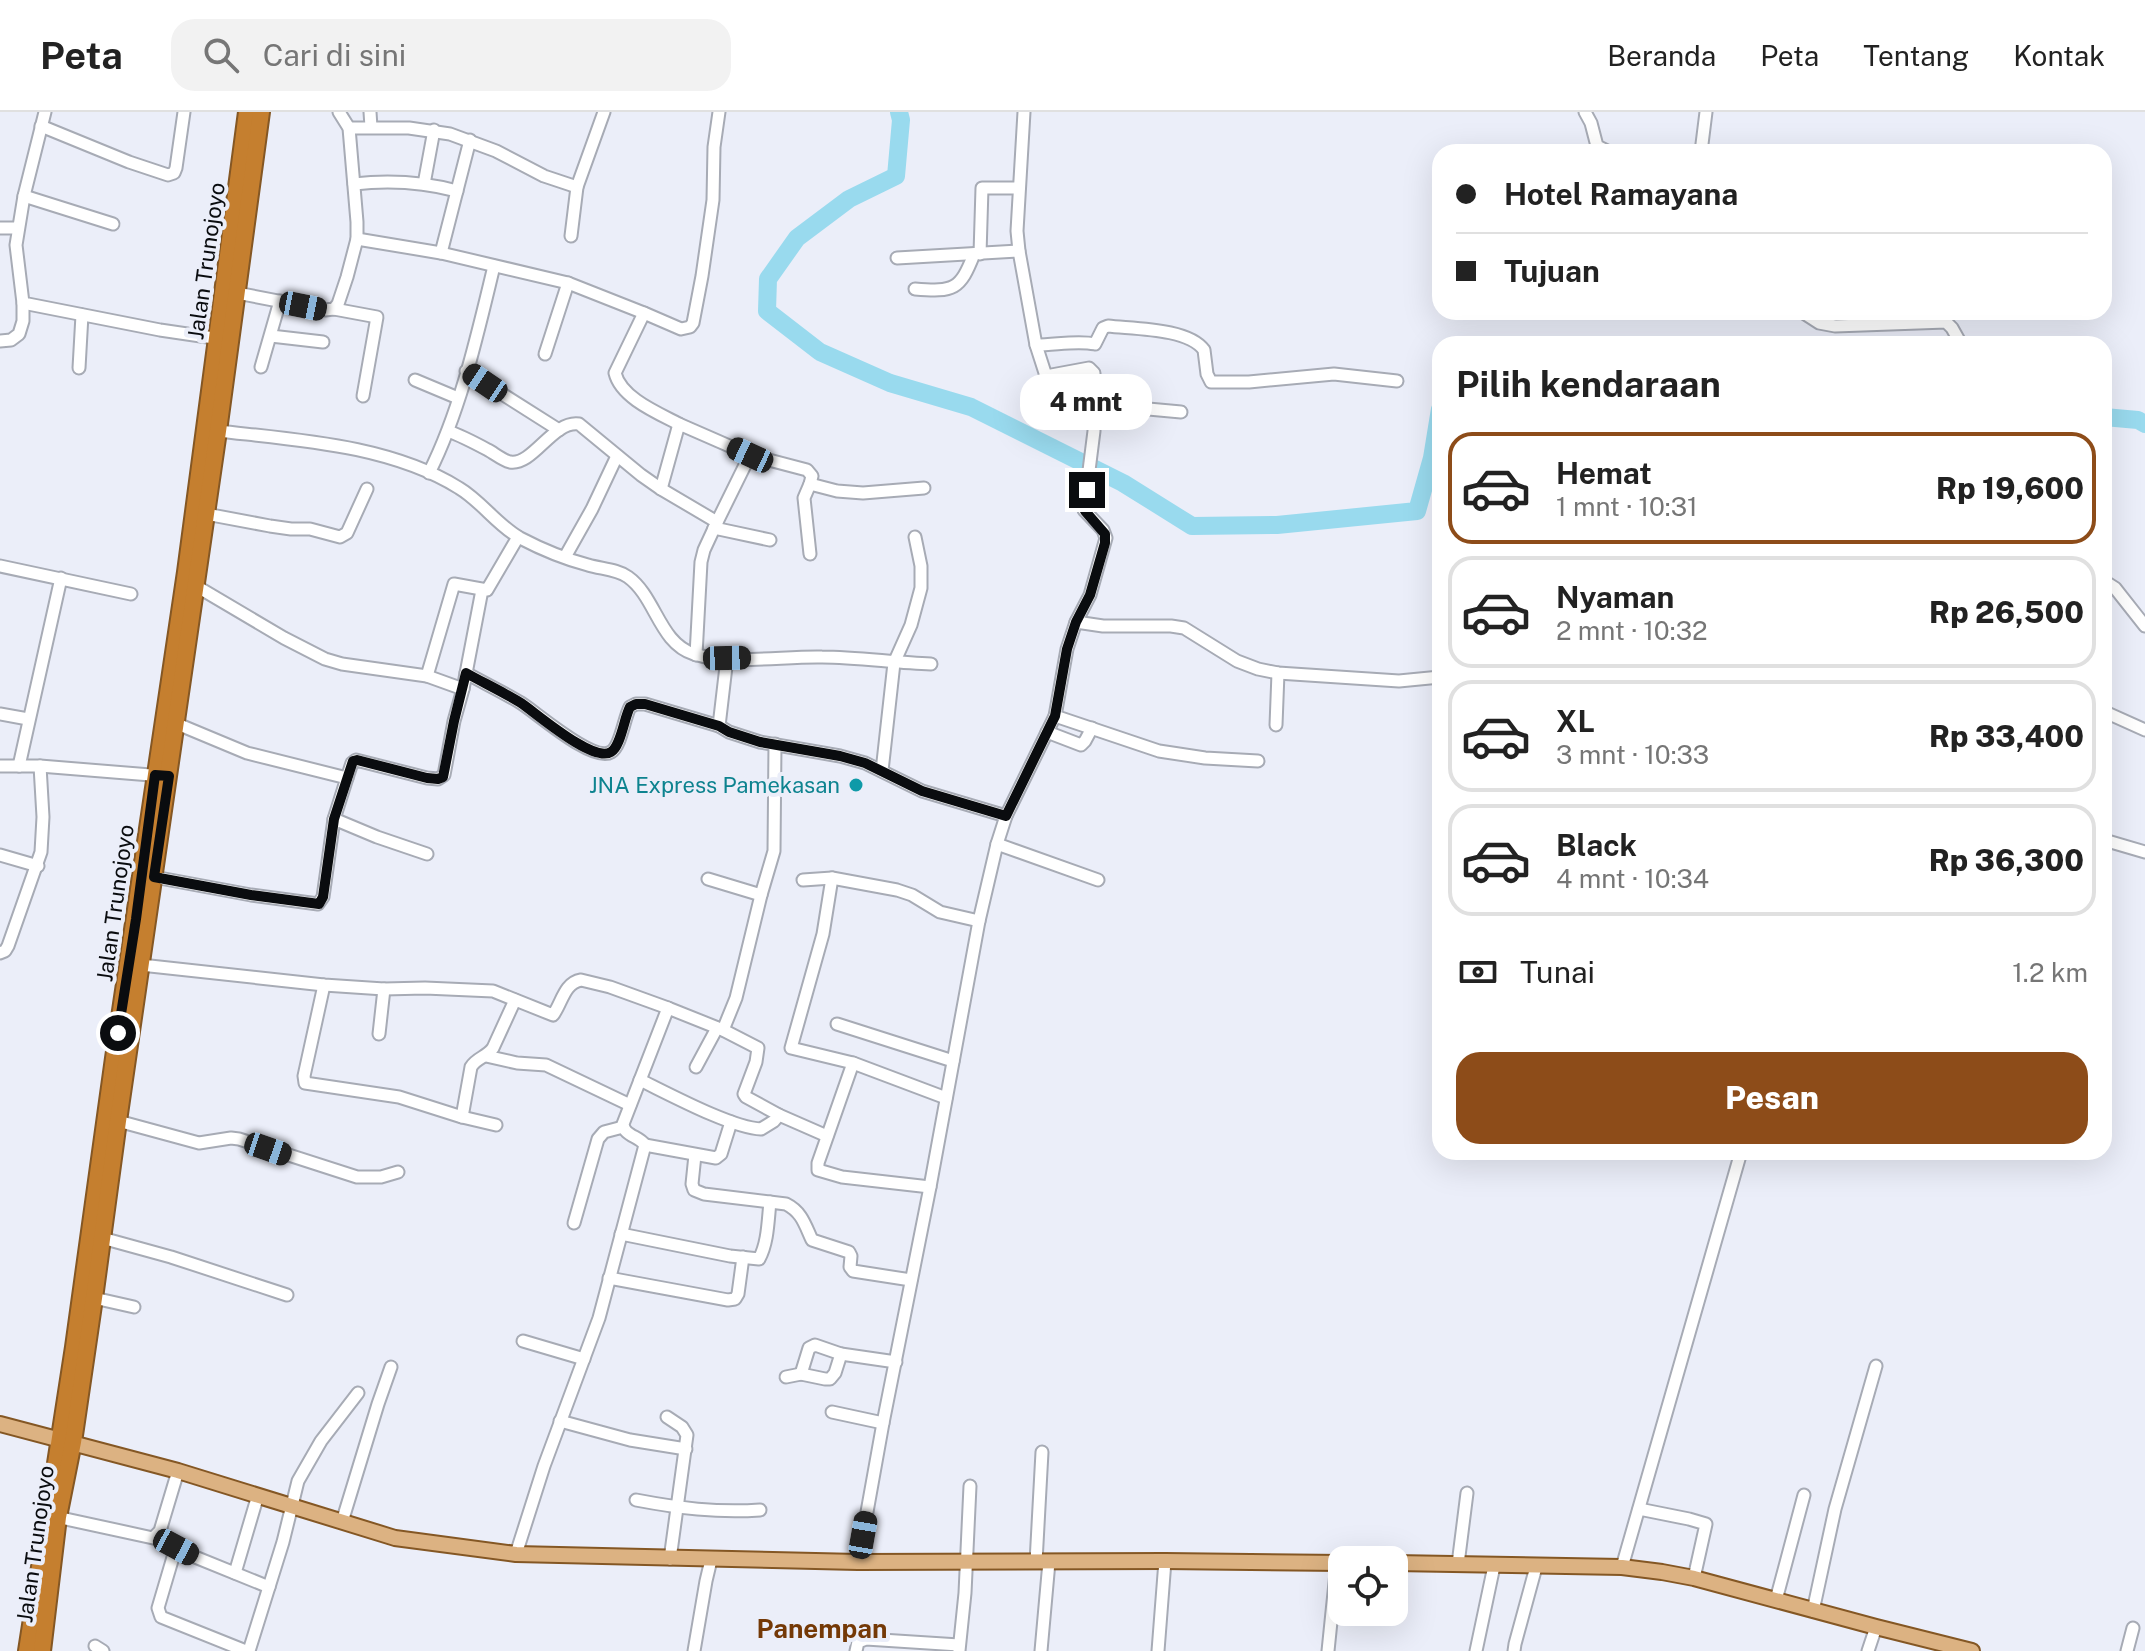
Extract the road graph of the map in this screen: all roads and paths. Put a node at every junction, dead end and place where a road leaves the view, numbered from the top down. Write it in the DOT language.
graph roads {
  1 [pos="45,112"];
  2 [pos="184,112"];
  3 [pos="247,112"];
  4 [pos="261,112"];
  5 [pos="339,112"];
  6 [pos="370,112"];
  7 [pos="604,112"];
  8 [pos="719,112"];
  9 [pos="1024,112"];
  10 [pos="1585,112"];
  11 [pos="1706,112"];
  12 [pos="41,126"];
  13 [pos="371,127"];
  14 [pos="349,128"];
  15 [pos="434,130"];
  16 [pos="470,140"];
  17 [pos="1596,144"];
  18 [pos="1702,144"];
  19 [pos="354,184"];
  20 [pos="424,184"];
  21 [pos="577,187"];
  22 [pos="1019,188"];
  23 [pos="457,191"];
  24 [pos="24,196"];
  25 [pos="113,224"];
  26 [pos="0,228"];
  27 [pos="18,228"];
  28 [pos="571,236"];
  29 [pos="357,239"];
  30 [pos="1019,251"];
  31 [pos="441,253"];
  32 [pos="977,254"];
  33 [pos="897,258"];
  34 [pos="494,266"];
  35 [pos="568,283"];
  36 [pos="915,289"];
  37 [pos="237,293"];
  38 [pos="280,301"];
  39 [pos="23,303"];
  40 [pos="334,309"];
  41 [pos="644,313"];
  42 [pos="82,315"];
  43 [pos="1814,320"];
  44 [pos="1875,320"];
  45 [pos="1926,320"];
  46 [pos="271,336"];
  47 [pos="1956,336"];
  48 [pos="224,339"];
  49 [pos="0,341"];
  50 [pos="323,342"];
  51 [pos="1036,345"];
  52 [pos="545,354"];
  53 [pos="261,367"];
  54 [pos="79,368"];
  55 [pos="466,371"];
  56 [pos="415,380"];
  57 [pos="1397,381"];
  58 [pos="363,396"];
  59 [pos="458,398"];
  60 [pos="1094,404"];
  61 [pos="1181,412"];
  62 [pos="679,424"];
  63 [pos="559,430"];
  64 [pos="218,431"];
  65 [pos="448,431"];
  66 [pos="750,455"];
  67 [pos="617,456"];
  68 [pos="429,473"];
  69 [pos="810,484"];
  70 [pos="924,488"];
  71 [pos="367,489"];
  72 [pos="661,489"];
  73 [pos="206,514"];
  74 [pos="715,525"];
  75 [pos="518,537"];
  76 [pos="915,537"];
  77 [pos="770,540"];
  78 [pos="810,554"];
  79 [pos="565,557"];
  80 [pos="0,566"];
  81 [pos="61,578"];
  82 [pos="196,586"];
  83 [pos="2112,586"];
  84 [pos="482,590"];
  85 [pos="131,594"];
  86 [pos="1076,622"];
  87 [pos="2145,626"];
  88 [pos="696,655"];
  89 [pos="727,658"];
  90 [pos="894,663"];
  91 [pos="931,664"];
  92 [pos="466,673"];
  93 [pos="1278,673"];
  94 [pos="427,676"];
  95 [pos="1432,678"];
  96 [pos="463,689"];
  97 [pos="0,714"];
  98 [pos="1055,716"];
  99 [pos="2112,717"];
  100 [pos="28,719"];
  101 [pos="175,723"];
  102 [pos="1276,725"];
  103 [pos="719,726"];
  104 [pos="1092,728"];
  105 [pos="2145,730"];
  106 [pos="1047,732"];
  107 [pos="775,744"];
  108 [pos="1258,761"];
  109 [pos="0,766"];
  110 [pos="19,766"];
  111 [pos="40,766"];
  112 [pos="882,771"];
  113 [pos="154,775"];
  114 [pos="347,778"];
  115 [pos="1006,816"];
  116 [pos="334,819"];
  117 [pos="2112,842"];
  118 [pos="997,844"];
  119 [pos="2145,852"];
  120 [pos="427,854"];
  121 [pos="0,855"];
  122 [pos="38,866"];
  123 [pos="154,877"];
  124 [pos="832,878"];
  125 [pos="708,879"];
  126 [pos="803,880"];
  127 [pos="1098,880"];
  128 [pos="761,895"];
  129 [pos="979,921"];
  130 [pos="0,953"];
  131 [pos="141,965"];
  132 [pos="324,985"];
  133 [pos="384,989"];
  134 [pos="515,1000"];
  135 [pos="668,1008"];
  136 [pos="837,1024"];
  137 [pos="720,1029"];
  138 [pos="379,1034"];
  139 [pos="486,1056"];
  140 [pos="953,1061"];
  141 [pos="853,1063"];
  142 [pos="696,1067"];
  143 [pos="640,1080"];
  144 [pos="946,1098"];
  145 [pos="630,1105"];
  146 [pos="779,1115"];
  147 [pos="462,1117"];
  148 [pos="118,1121"];
  149 [pos="731,1122"];
  150 [pos="496,1125"];
  151 [pos="623,1127"];
  152 [pos="827,1136"];
  153 [pos="645,1145"];
  154 [pos="695,1155"];
  155 [pos="1739,1160"];
  156 [pos="398,1172"];
  157 [pos="930,1187"];
  158 [pos="770,1202"];
  159 [pos="574,1223"];
  160 [pos="621,1234"];
  161 [pos="102,1238"];
  162 [pos="743,1257"];
  163 [pos="609,1278"];
  164 [pos="911,1280"];
  165 [pos="287,1295"];
  166 [pos="94,1298"];
  167 [pos="134,1307"];
  168 [pos="523,1341"];
  169 [pos="841,1354"];
  170 [pos="584,1359"];
  171 [pos="896,1362"];
  172 [pos="1876,1366"];
  173 [pos="391,1367"];
  174 [pos="801,1374"];
  175 [pos="786,1377"];
  176 [pos="358,1393"];
  177 [pos="832,1412"];
  178 [pos="667,1417"];
  179 [pos="560,1421"];
  180 [pos="883,1423"];
  181 [pos="0,1424"];
  182 [pos="66,1440"];
  183 [pos="686,1449"];
  184 [pos="1042,1452"];
  185 [pos="178,1471"];
  186 [pos="970,1486"];
  187 [pos="1467,1493"];
  188 [pos="258,1495"];
  189 [pos="1804,1495"];
  190 [pos="636,1500"];
  191 [pos="293,1506"];
  192 [pos="676,1507"];
  193 [pos="1639,1509"];
  194 [pos="760,1510"];
  195 [pos="53,1516"];
  196 [pos="342,1522"];
  197 [pos="156,1537"];
  198 [pos="176,1547"];
  199 [pos="516,1554"];
  200 [pos="670,1559"];
  201 [pos="711,1560"];
  202 [pos="1165,1561"];
  203 [pos="858,1562"];
  204 [pos="1042,1562"];
  205 [pos="966,1563"];
  206 [pos="1328,1563"];
  207 [pos="1408,1563"];
  208 [pos="1458,1564"];
  209 [pos="1494,1566"];
  210 [pos="1536,1567"];
  211 [pos="1622,1567"];
  212 [pos="235,1573"];
  213 [pos="1694,1578"];
  214 [pos="269,1587"];
  215 [pos="1776,1600"];
  216 [pos="1813,1611"];
  217 [pos="1331,1626"];
  218 [pos="1876,1627"];
  219 [pos="2133,1628"];
  220 [pos="959,1648"];
  221 [pos="1952,1648"];
  222 [pos="27,1651"];
  223 [pos="42,1651"];
  224 [pos="248,1651"];
  225 [pos="694,1651"];
  226 [pos="856,1651"];
  227 [pos="1041,1651"];
  228 [pos="1158,1651"];
  229 [pos="1328,1651"];
  230 [pos="1476,1651"];
  231 [pos="1514,1651"];
  232 [pos="1868,1651"];
  233 [pos="1972,1651"];
  234 [pos="2127,1651"];
  1 -- 12 [label="street"];
  2 -- 12 [label="street"];
  3 -- 48 [label="highway, Jalan Trunojoyo"];
  4 -- 37 [label="highway, Jalan Trunojoyo"];
  5 -- 14 [label="street"];
  6 -- 13 [label="street"];
  7 -- 21 [label="street"];
  8 -- 41 [label="street"];
  9 -- 22 [label="street"];
  10 -- 17 [label="street"];
  11 -- 18 [label="street"];
  12 -- 24 [label="street"];
  13 -- 14 [label="street"];
  13 -- 15 [label="street"];
  14 -- 19 [label="street"];
  15 -- 16 [label="street"];
  15 -- 20 [label="street"];
  16 -- 21 [label="street"];
  16 -- 23 [label="street"];
  19 -- 20 [label="street"];
  19 -- 29 [label="street"];
  20 -- 23 [label="street"];
  21 -- 28 [label="street"];
  22 -- 30 [label="street"];
  22 -- 32 [label="street"];
  23 -- 31 [label="street"];
  24 -- 25 [label="street"];
  24 -- 27 [label="street"];
  26 -- 27 [label="street"];
  27 -- 39 [label="street"];
  29 -- 31 [label="street"];
  29 -- 40 [label="street"];
  30 -- 32 [label="street"];
  30 -- 51 [label="street"];
  31 -- 34 [label="street"];
  32 -- 33 [label="street"];
  32 -- 36 [label="street"];
  34 -- 35 [label="street"];
  34 -- 55 [label="street"];
  35 -- 41 [label="street"];
  35 -- 52 [label="street"];
  37 -- 38 [label="street"];
  37 -- 48 [label="highway, Jalan Trunojoyo"];
  38 -- 40 [label="street"];
  38 -- 46 [label="street"];
  39 -- 42 [label="street"];
  39 -- 49 [label="street"];
  40 -- 58 [label="street"];
  41 -- 62 [label="street"];
  42 -- 48 [label="street"];
  42 -- 54 [label="street"];
  43 -- 44 [label="street"];
  45 -- 47 [label="street"];
  46 -- 50 [label="street"];
  46 -- 53 [label="street"];
  48 -- 64 [label="highway, Jalan Trunojoyo"];
  48 -- 113 [label="highway, Jalan Trunojoyo"];
  51 -- 57 [label="street"];
  51 -- 60 [label="street"];
  55 -- 59 [label="street"];
  55 -- 63 [label="street"];
  56 -- 59 [label="street"];
  59 -- 65 [label="street"];
  60 -- 61 [label="street"];
  60 -- 86 [label="street"];
  62 -- 66 [label="street"];
  62 -- 72 [label="street"];
  63 -- 65 [label="street"];
  63 -- 67 [label="street"];
  64 -- 68 [label="street"];
  64 -- 73 [label="highway, Jalan Trunojoyo"];
  65 -- 68 [label="street"];
  66 -- 69 [label="street"];
  66 -- 74 [label="street"];
  67 -- 72 [label="street"];
  67 -- 79 [label="street"];
  68 -- 75 [label="street"];
  69 -- 70 [label="street"];
  69 -- 78 [label="street"];
  71 -- 73 [label="street"];
  72 -- 74 [label="street"];
  73 -- 82 [label="highway, Jalan Trunojoyo"];
  74 -- 77 [label="street"];
  74 -- 88 [label="street"];
  75 -- 79 [label="street"];
  75 -- 84 [label="street"];
  76 -- 90 [label="street"];
  79 -- 88 [label="street"];
  80 -- 81 [label="street"];
  81 -- 85 [label="street"];
  81 -- 100 [label="street"];
  82 -- 94 [label="street"];
  82 -- 101 [label="highway, Jalan Trunojoyo"];
  83 -- 87 [label="street"];
  84 -- 92 [label="street"];
  84 -- 94 [label="street"];
  86 -- 93 [label="street"];
  86 -- 98 [label="street"];
  88 -- 89 [label="street"];
  89 -- 90 [label="street"];
  89 -- 103 [label="street"];
  90 -- 91 [label="street"];
  90 -- 112 [label="street"];
  92 -- 96 [label="street"];
  92 -- 103 [label="street"];
  93 -- 95 [label="street"];
  93 -- 102 [label="street"];
  94 -- 96 [label="street"];
  96 -- 114 [label="street"];
  97 -- 100 [label="street"];
  98 -- 104 [label="street"];
  98 -- 106 [label="street"];
  99 -- 105 [label="street"];
  100 -- 110 [label="street"];
  101 -- 113 [label="highway, Jalan Trunojoyo"];
  101 -- 114 [label="street"];
  103 -- 107 [label="street"];
  104 -- 106 [label="street"];
  104 -- 108 [label="street"];
  106 -- 115 [label="street"];
  107 -- 112 [label="street"];
  107 -- 128 [label="street"];
  109 -- 110 [label="street"];
  110 -- 111 [label="street"];
  111 -- 113 [label="street"];
  111 -- 122 [label="street"];
  112 -- 115 [label="street"];
  113 -- 123 [label="highway, Jalan Trunojoyo"];
  113 -- 182 [label="highway, Jalan Trunojoyo"];
  114 -- 116 [label="street"];
  115 -- 118 [label="street"];
  116 -- 120 [label="street"];
  116 -- 123 [label="street"];
  117 -- 119 [label="street"];
  118 -- 127 [label="street"];
  118 -- 129 [label="street"];
  121 -- 122 [label="street"];
  122 -- 130 [label="street"];
  123 -- 131 [label="highway, Jalan Trunojoyo"];
  124 -- 126 [label="street"];
  124 -- 129 [label="street"];
  124 -- 141 [label="street"];
  125 -- 128 [label="street"];
  128 -- 137 [label="street"];
  129 -- 140 [label="street"];
  131 -- 132 [label="street"];
  131 -- 148 [label="highway, Jalan Trunojoyo"];
  132 -- 133 [label="street"];
  132 -- 147 [label="street"];
  133 -- 134 [label="street"];
  133 -- 138 [label="street"];
  134 -- 135 [label="street"];
  134 -- 139 [label="street"];
  135 -- 137 [label="street"];
  135 -- 143 [label="street"];
  136 -- 140 [label="street"];
  137 -- 142 [label="street"];
  137 -- 146 [label="street"];
  139 -- 145 [label="street"];
  139 -- 147 [label="street"];
  140 -- 144 [label="street"];
  141 -- 144 [label="street"];
  141 -- 152 [label="street"];
  143 -- 145 [label="street"];
  143 -- 149 [label="street"];
  144 -- 157 [label="street"];
  145 -- 151 [label="street"];
  146 -- 149 [label="street"];
  146 -- 152 [label="street"];
  147 -- 150 [label="street"];
  148 -- 156 [label="street"];
  148 -- 161 [label="highway, Jalan Trunojoyo"];
  149 -- 154 [label="street"];
  151 -- 153 [label="street"];
  151 -- 159 [label="street"];
  152 -- 157 [label="street"];
  153 -- 154 [label="street"];
  153 -- 160 [label="street"];
  154 -- 158 [label="street"];
  155 -- 193 [label="street"];
  157 -- 164 [label="street"];
  158 -- 162 [label="street"];
  158 -- 164 [label="street"];
  160 -- 162 [label="street"];
  160 -- 163 [label="street"];
  161 -- 165 [label="street"];
  161 -- 166 [label="highway, Jalan Trunojoyo"];
  162 -- 163 [label="street"];
  163 -- 170 [label="street"];
  164 -- 171 [label="street"];
  166 -- 167 [label="street"];
  166 -- 182 [label="highway, Jalan Trunojoyo"];
  168 -- 170 [label="street"];
  169 -- 171 [label="street"];
  169 -- 174 [label="street"];
  169 -- 174 [label="street"];
  170 -- 179 [label="street"];
  171 -- 180 [label="street"];
  172 -- 216 [label="street"];
  173 -- 196 [label="street"];
  174 -- 175 [label="street"];
  176 -- 191 [label="street"];
  177 -- 180 [label="street"];
  178 -- 183 [label="street"];
  179 -- 183 [label="street"];
  179 -- 199 [label="street"];
  180 -- 203 [label="street"];
  181 -- 182 [label="main road"];
  182 -- 185 [label="main road"];
  182 -- 195 [label="highway, Jalan Trunojoyo"];
  183 -- 192 [label="street"];
  184 -- 204 [label="street"];
  185 -- 188 [label="main road"];
  185 -- 197 [label="street"];
  186 -- 205 [label="street"];
  187 -- 208 [label="street"];
  188 -- 191 [label="main road"];
  188 -- 212 [label="street"];
  189 -- 215 [label="street"];
  190 -- 192 [label="street"];
  191 -- 196 [label="main road"];
  191 -- 214 [label="street"];
  192 -- 194 [label="street"];
  192 -- 200 [label="street"];
  193 -- 211 [label="street"];
  193 -- 213 [label="street"];
  195 -- 197 [label="street"];
  195 -- 222 [label="highway, Jalan Trunojoyo"];
  195 -- 223 [label="highway, Jalan Trunojoyo"];
  196 -- 199 [label="main road"];
  197 -- 198 [label="street"];
  198 -- 212 [label="street"];
  198 -- 224 [label="street"];
  199 -- 200 [label="main road"];
  200 -- 201 [label="main road"];
  201 -- 203 [label="main road"];
  201 -- 225 [label="street"];
  202 -- 204 [label="main road"];
  202 -- 206 [label="main road"];
  202 -- 228 [label="street"];
  203 -- 205 [label="main road"];
  204 -- 205 [label="main road"];
  204 -- 227 [label="street"];
  205 -- 220 [label="street"];
  207 -- 208 [label="main road"];
  208 -- 209 [label="main road"];
  209 -- 210 [label="main road"];
  209 -- 230 [label="street"];
  210 -- 211 [label="main road"];
  210 -- 231 [label="street"];
  211 -- 213 [label="main road"];
  212 -- 214 [label="street"];
  213 -- 215 [label="main road"];
  214 -- 224 [label="street"];
  215 -- 216 [label="main road"];
  216 -- 218 [label="main road"];
  217 -- 229 [label="street"];
  218 -- 221 [label="main road"];
  218 -- 232 [label="street"];
  219 -- 234 [label="street"];
  220 -- 226 [label="street"];
  221 -- 233 [label="main road"];
}
